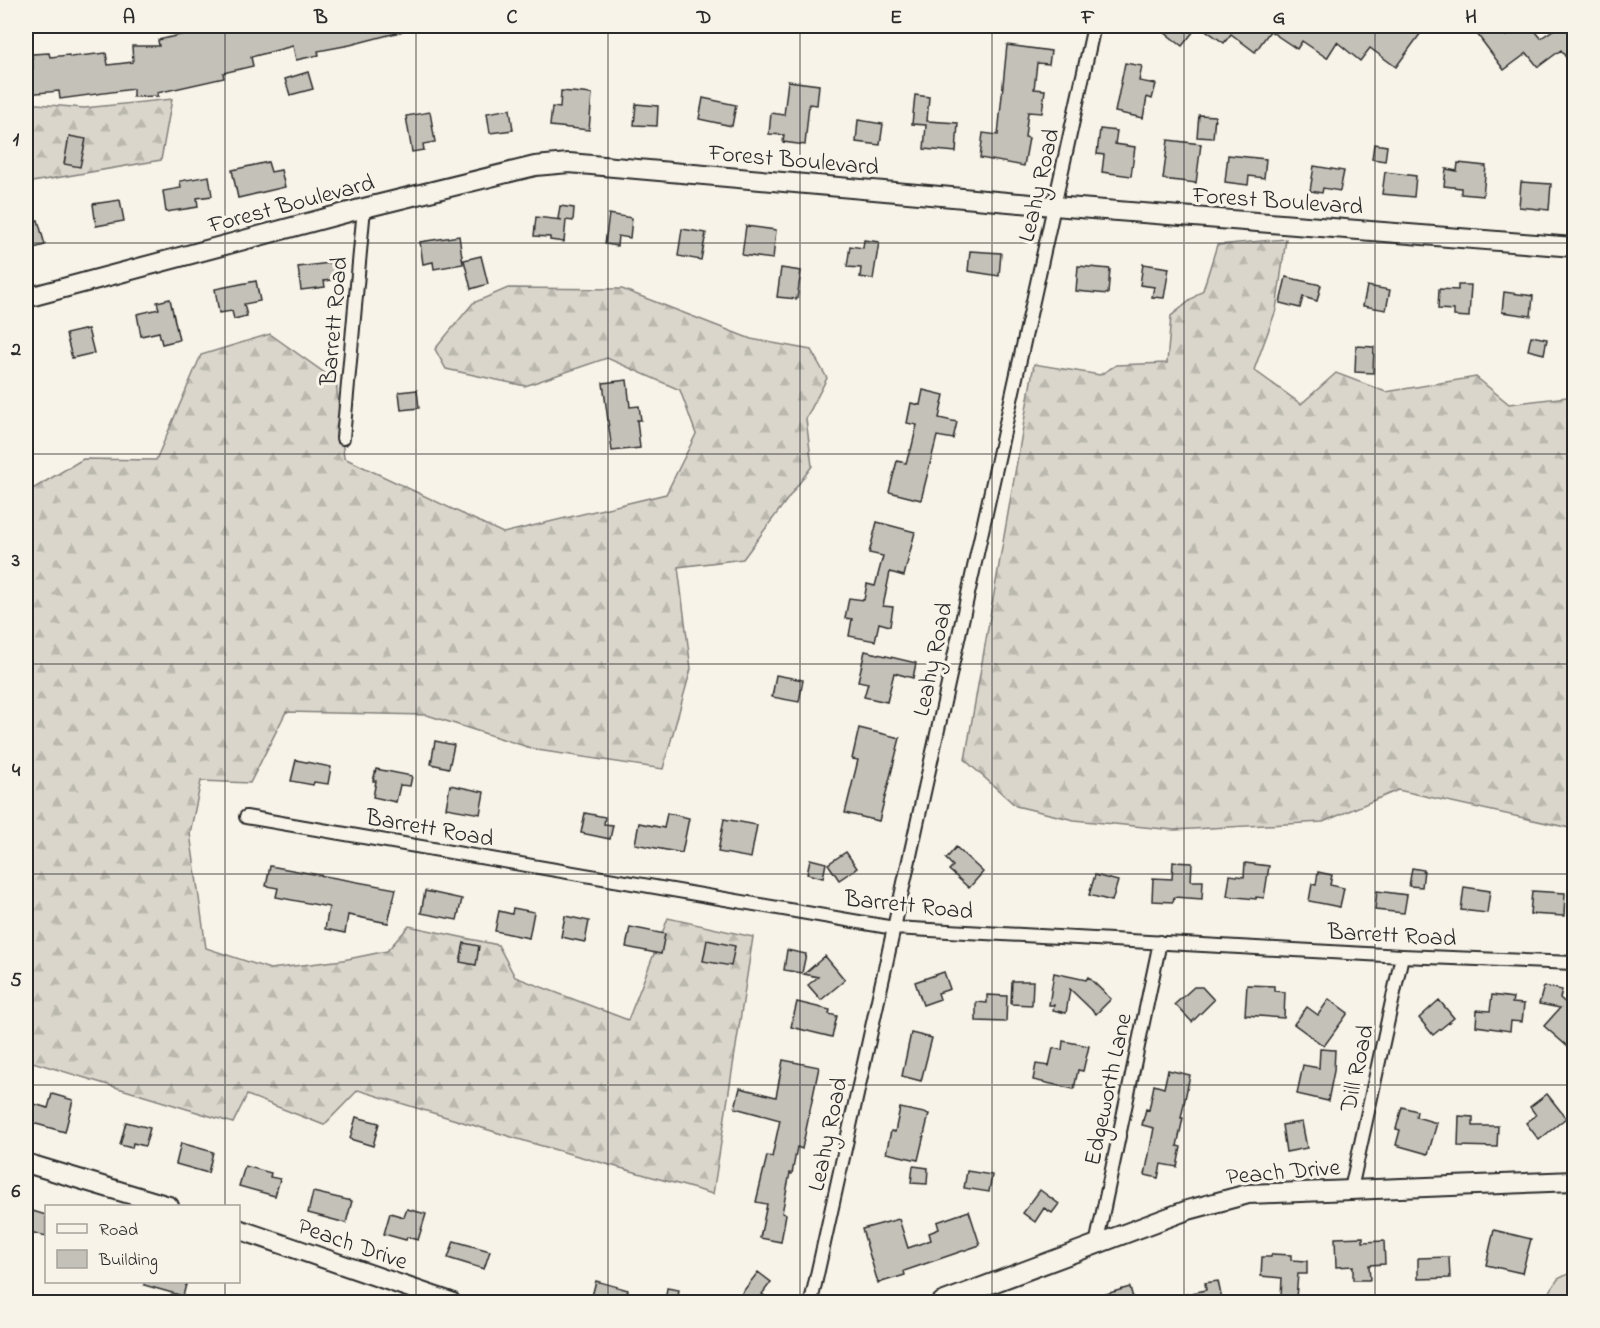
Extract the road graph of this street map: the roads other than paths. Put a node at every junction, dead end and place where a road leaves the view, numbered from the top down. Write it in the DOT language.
graph roads {
  1 [pos="1094,26"];
  2 [pos="1054,206"];
  3 [pos="364,208"];
  4 [pos="1575,247"];
  5 [pos="26,298"];
  6 [pos="343,438"];
  7 [pos="246,817"];
  8 [pos="894,928"];
  9 [pos="1160,942"];
  10 [pos="1402,956"];
  11 [pos="1575,963"];
  12 [pos="26,1162"];
  13 [pos="1575,1180"];
  14 [pos="1351,1189"];
  15 [pos="166,1205"];
  16 [pos="240,1230"];
  17 [pos="1096,1245"];
  18 [pos="451,1302"];
  19 [pos="811,1302"];
  20 [pos="942,1302"];
  1 -- 2 [label="street, Leahy Road"];
  2 -- 3 [label="street, Forest Boulevard"];
  2 -- 4 [label="street, Forest Boulevard"];
  2 -- 8 [label="street, Leahy Road"];
  3 -- 5 [label="street, Forest Boulevard"];
  3 -- 6 [label="street, Barrett Road"];
  7 -- 8 [label="street, Barrett Road"];
  8 -- 9 [label="street, Barrett Road"];
  8 -- 19 [label="street, Leahy Road"];
  9 -- 10 [label="street, Barrett Road"];
  9 -- 17 [label="street, Edgeworth Lane"];
  10 -- 11 [label="street, Barrett Road"];
  10 -- 14 [label="street, Dill Road"];
  12 -- 15 [label="street"];
  13 -- 14 [label="street, Peach Drive"];
  14 -- 17 [label="street, Peach Drive"];
  16 -- 18 [label="street, Peach Drive"];
  17 -- 20 [label="street, Peach Drive"];
}
